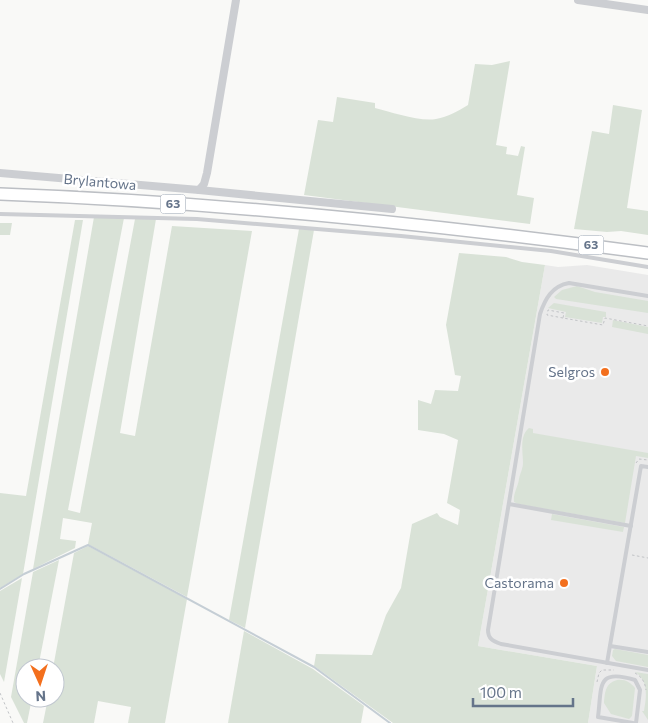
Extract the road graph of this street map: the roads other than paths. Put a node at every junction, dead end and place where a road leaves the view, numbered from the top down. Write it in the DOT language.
graph roads {
  1 [pos="236,0"];
  2 [pos="578,0"];
  3 [pos="648,10"];
  4 [pos="0,173"];
  5 [pos="199,190"];
  6 [pos="0,194"];
  7 [pos="392,209"];
  8 [pos="0,214"];
  9 [pos="648,253"];
  10 [pos="648,267"];
  11 [pos="648,296"];
  12 [pos="648,467"];
  13 [pos="509,504"];
  14 [pos="631,526"];
  15 [pos="610,646"];
  16 [pos="648,652"];
  17 [pos="607,662"];
  18 [pos="648,670"];
  19 [pos="634,723"];
  1 -- 5 [label="street"];
  2 -- 3 [label="street"];
  4 -- 5 [label="street, Brylantowa"];
  5 -- 7 [label="street, Brylantowa"];
  6 -- 9 [label="main road, 63"];
  8 -- 10 [label="lane"];
  11 -- 13 [label="lane"];
  12 -- 14 [label="lane"];
  13 -- 14 [label="lane"];
  13 -- 17 [label="lane"];
  14 -- 15 [label="lane"];
  15 -- 16 [label="lane"];
  15 -- 17 [label="lane"];
  17 -- 18 [label="lane"];
  19 -- 19 [label="lane"];
}
